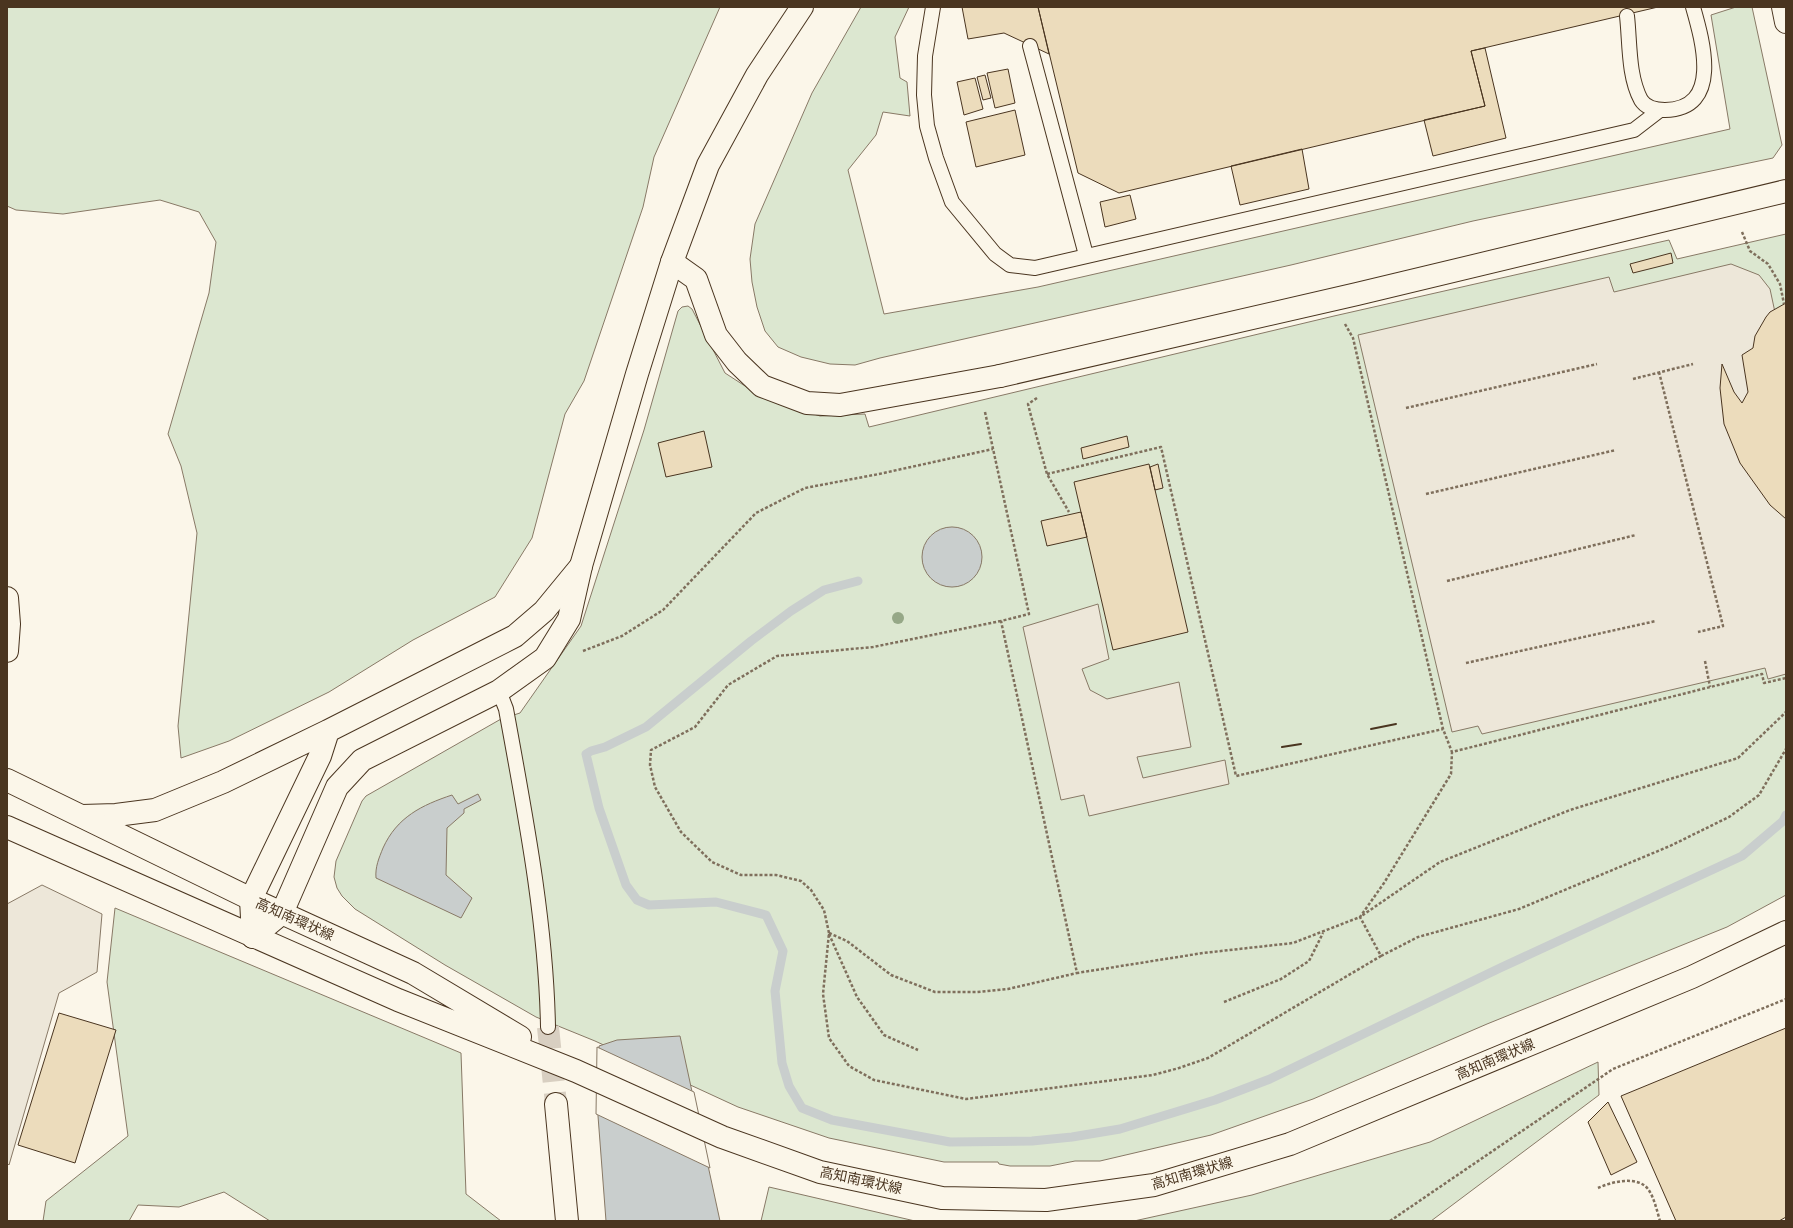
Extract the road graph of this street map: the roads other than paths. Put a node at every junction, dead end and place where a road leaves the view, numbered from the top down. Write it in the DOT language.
graph roads {
  1 [pos="802,7"];
  2 [pos="933,7"];
  3 [pos="1693,7"];
  4 [pos="1782,7"];
  5 [pos="1627,16"];
  6 [pos="1786,22"];
  7 [pos="1030,46"];
  8 [pos="1660,110"];
  9 [pos="1786,191"];
  10 [pos="1086,255"];
  11 [pos="672,262"];
  12 [pos="581,566"];
  13 [pos="7,598"];
  14 [pos="7,651"];
  15 [pos="499,691"];
  16 [pos="328,731"];
  17 [pos="7,780"];
  18 [pos="82,816"];
  19 [pos="7,827"];
  20 [pos="251,899"];
  21 [pos="282,913"];
  22 [pos="1786,932"];
  23 [pos="253,937"];
  24 [pos="548,1027"];
  25 [pos="576,1071"];
  26 [pos="556,1104"];
  27 [pos="567,1221"];
  1 -- 11 [label="street"];
  2 -- 10 [label="lane"];
  3 -- 8 [label="lane"];
  4 -- 6 [label="street"];
  5 -- 8 [label="lane"];
  7 -- 10 [label="lane"];
  8 -- 10 [label="lane"];
  9 -- 11 [label="street"];
  11 -- 12 [label="street"];
  12 -- 15 [label="street"];
  12 -- 16 [label="street"];
  13 -- 14 [label="street"];
  15 -- 21 [label="street"];
  15 -- 24 [label="lane"];
  16 -- 18 [label="street"];
  16 -- 20 [label="street"];
  17 -- 18 [label="street, 高知南環状線"];
  18 -- 20 [label="street, 高知南環状線"];
  19 -- 23 [label="street, 高知南環状線"];
  20 -- 21 [label="street, 高知南環状線"];
  20 -- 23 [label="street"];
  21 -- 23 [label="street"];
  21 -- 25 [label="street, 高知南環状線"];
  22 -- 25 [label="street, 高知南環状線"];
  23 -- 25 [label="street, 高知南環状線"];
  26 -- 27 [label="street"];
}
